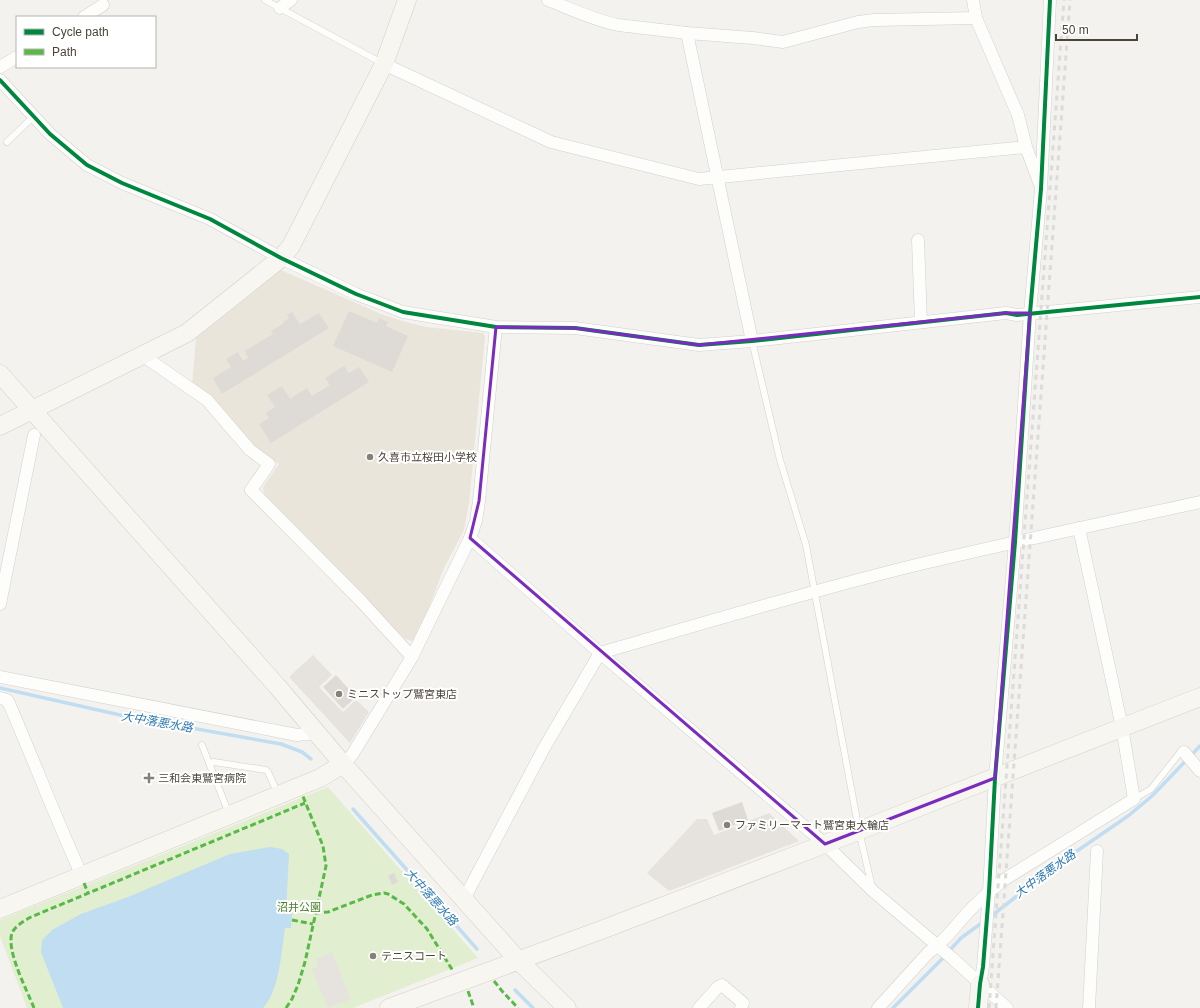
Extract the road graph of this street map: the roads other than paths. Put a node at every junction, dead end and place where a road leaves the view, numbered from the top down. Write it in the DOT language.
graph roads {
  1 [pos="265,0"];
  2 [pos="291,0"];
  3 [pos="407,0"];
  4 [pos="548,0"];
  5 [pos="973,0"];
  6 [pos="1050,0"];
  7 [pos="106,3"];
  8 [pos="280,8"];
  9 [pos="86,16"];
  10 [pos="976,18"];
  11 [pos="687,33"];
  12 [pos="16,58"];
  13 [pos="384,64"];
  14 [pos="0,67"];
  15 [pos="0,80"];
  16 [pos="34,116"];
  17 [pos="7,142"];
  18 [pos="1026,147"];
  19 [pos="718,177"];
  20 [pos="1041,189"];
  21 [pos="918,240"];
  22 [pos="282,258"];
  23 [pos="1200,297"];
  24 [pos="1030,313"];
  25 [pos="921,322"];
  26 [pos="496,327"];
  27 [pos="752,341"];
  28 [pos="142,355"];
  29 [pos="0,374"];
  30 [pos="32,410"];
  31 [pos="0,426"];
  32 [pos="34,435"];
  33 [pos="1200,502"];
  34 [pos="1080,528"];
  35 [pos="470,538"];
  36 [pos="1015,542"];
  37 [pos="814,592"];
  38 [pos="0,604"];
  39 [pos="600,653"];
  40 [pos="412,657"];
  41 [pos="0,677"];
  42 [pos="1200,697"];
  43 [pos="0,698"];
  44 [pos="1122,727"];
  45 [pos="316,733"];
  46 [pos="202,745"];
  47 [pos="1184,752"];
  48 [pos="209,763"];
  49 [pos="343,764"];
  50 [pos="1197,767"];
  51 [pos="995,778"];
  52 [pos="279,795"];
  53 [pos="1134,799"];
  54 [pos="230,815"];
  55 [pos="858,831"];
  56 [pos="824,844"];
  57 [pos="1097,851"];
  58 [pos="82,876"];
  59 [pos="873,890"];
  60 [pos="989,896"];
  61 [pos="464,898"];
  62 [pos="0,909"];
  63 [pos="940,948"];
  64 [pos="518,960"];
  65 [pos="980,984"];
  66 [pos="390,1008"];
  67 [pos="567,1008"];
  68 [pos="699,1008"];
  69 [pos="741,1008"];
  70 [pos="878,1008"];
  71 [pos="978,1008"];
  72 [pos="1007,1008"];
  73 [pos="1089,1008"];
  1 -- 8 [label="lane"];
  2 -- 8 [label="street"];
  3 -- 13 [label="street"];
  4 -- 11 [label="street"];
  5 -- 10 [label="street"];
  6 -- 20 [label="street"];
  7 -- 9 [label="street"];
  8 -- 13 [label="lane"];
  10 -- 11 [label="street"];
  10 -- 18 [label="street"];
  11 -- 19 [label="street"];
  12 -- 14 [label="street"];
  13 -- 19 [label="street"];
  13 -- 22 [label="street"];
  15 -- 16 [label="street"];
  16 -- 17 [label="lane"];
  16 -- 22 [label="street"];
  18 -- 19 [label="street"];
  18 -- 20 [label="street"];
  19 -- 27 [label="street"];
  20 -- 24 [label="street"];
  21 -- 25 [label="street"];
  22 -- 26 [label="street"];
  22 -- 28 [label="street"];
  23 -- 24 [label="street"];
  24 -- 25 [label="street"];
  24 -- 36 [label="street"];
  25 -- 27 [label="street"];
  26 -- 27 [label="street"];
  26 -- 35 [label="street"];
  27 -- 37 [label="lane"];
  28 -- 30 [label="street"];
  28 -- 40 [label="street"];
  29 -- 30 [label="street"];
  30 -- 31 [label="street"];
  30 -- 45 [label="street"];
  32 -- 38 [label="street"];
  33 -- 34 [label="street"];
  34 -- 36 [label="street"];
  34 -- 44 [label="street"];
  35 -- 39 [label="street"];
  35 -- 40 [label="street"];
  36 -- 37 [label="street"];
  36 -- 51 [label="street"];
  37 -- 39 [label="street"];
  37 -- 55 [label="lane"];
  39 -- 56 [label="street"];
  39 -- 61 [label="street"];
  40 -- 49 [label="street"];
  41 -- 45 [label="street"];
  42 -- 44 [label="street"];
  43 -- 58 [label="street"];
  44 -- 51 [label="street"];
  44 -- 53 [label="street"];
  45 -- 49 [label="street"];
  46 -- 48 [label="lane"];
  47 -- 50 [label="street"];
  47 -- 53 [label="lane"];
  48 -- 52 [label="lane"];
  48 -- 54 [label="lane"];
  49 -- 52 [label="street"];
  49 -- 61 [label="street"];
  51 -- 55 [label="street"];
  51 -- 60 [label="street"];
  52 -- 54 [label="street"];
  53 -- 60 [label="street"];
  54 -- 58 [label="street"];
  55 -- 56 [label="street"];
  55 -- 59 [label="lane"];
  56 -- 59 [label="street"];
  56 -- 64 [label="street"];
  57 -- 73 [label="street"];
  58 -- 62 [label="street"];
  59 -- 63 [label="street"];
  60 -- 63 [label="street"];
  60 -- 65 [label="street"];
  61 -- 64 [label="street"];
  63 -- 65 [label="street"];
  63 -- 70 [label="street"];
  64 -- 66 [label="street"];
  64 -- 67 [label="street"];
  65 -- 71 [label="street"];
  65 -- 72 [label="street"];
  68 -- 69 [label="street"];
}
